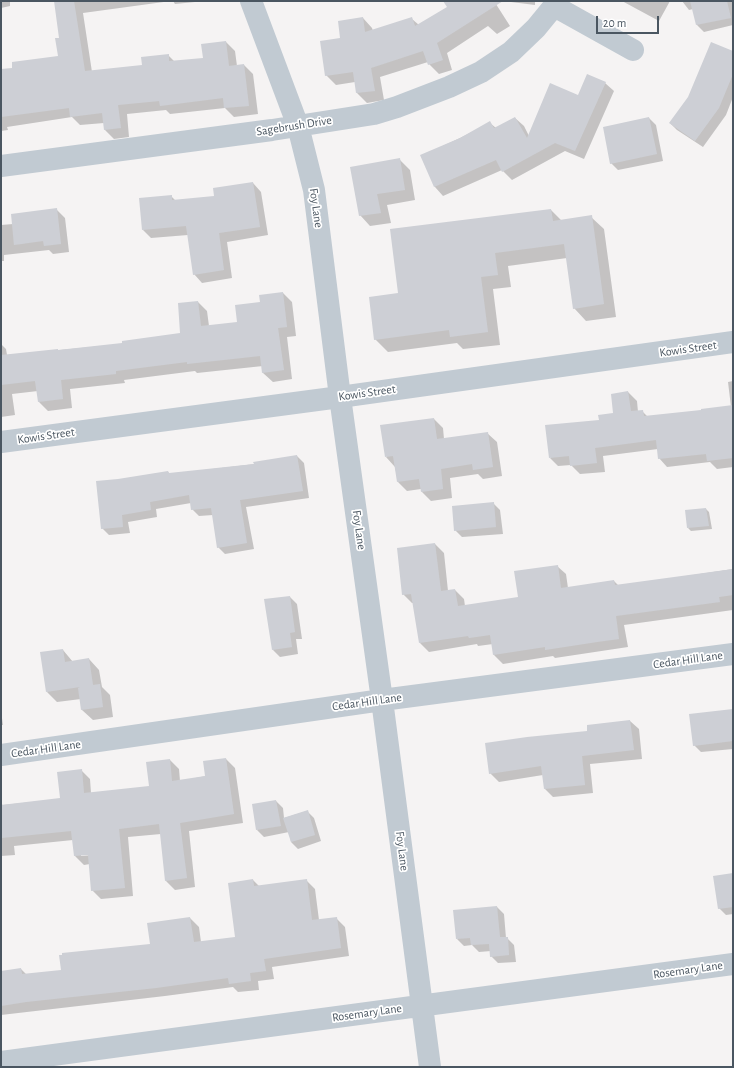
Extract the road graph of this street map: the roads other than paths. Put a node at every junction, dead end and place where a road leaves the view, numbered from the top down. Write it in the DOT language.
graph roads {
  1 [pos="251,1"];
  2 [pos="556,4"];
  3 [pos="633,50"];
  4 [pos="298,126"];
  5 [pos="1,166"];
  6 [pos="733,342"];
  7 [pos="340,397"];
  8 [pos="1,442"];
  9 [pos="733,654"];
  10 [pos="382,700"];
  11 [pos="1,755"];
  12 [pos="733,964"];
  13 [pos="422,1005"];
  14 [pos="1,1062"];
  15 [pos="430,1067"];
  1 -- 4 [label="street, Foy Lane"];
  2 -- 3 [label="street"];
  2 -- 4 [label="street, Sagebrush Drive"];
  4 -- 5 [label="street, Sagebrush Drive"];
  4 -- 7 [label="street, Foy Lane"];
  6 -- 7 [label="street, Kowis Street"];
  7 -- 8 [label="street, Kowis Street"];
  7 -- 10 [label="street, Foy Lane"];
  9 -- 10 [label="street, Cedar Hill Lane"];
  10 -- 11 [label="street, Cedar Hill Lane"];
  10 -- 13 [label="street, Foy Lane"];
  12 -- 13 [label="street, Rosemary Lane"];
  13 -- 14 [label="street, Rosemary Lane"];
  13 -- 15 [label="street, Foy Lane"];
}
